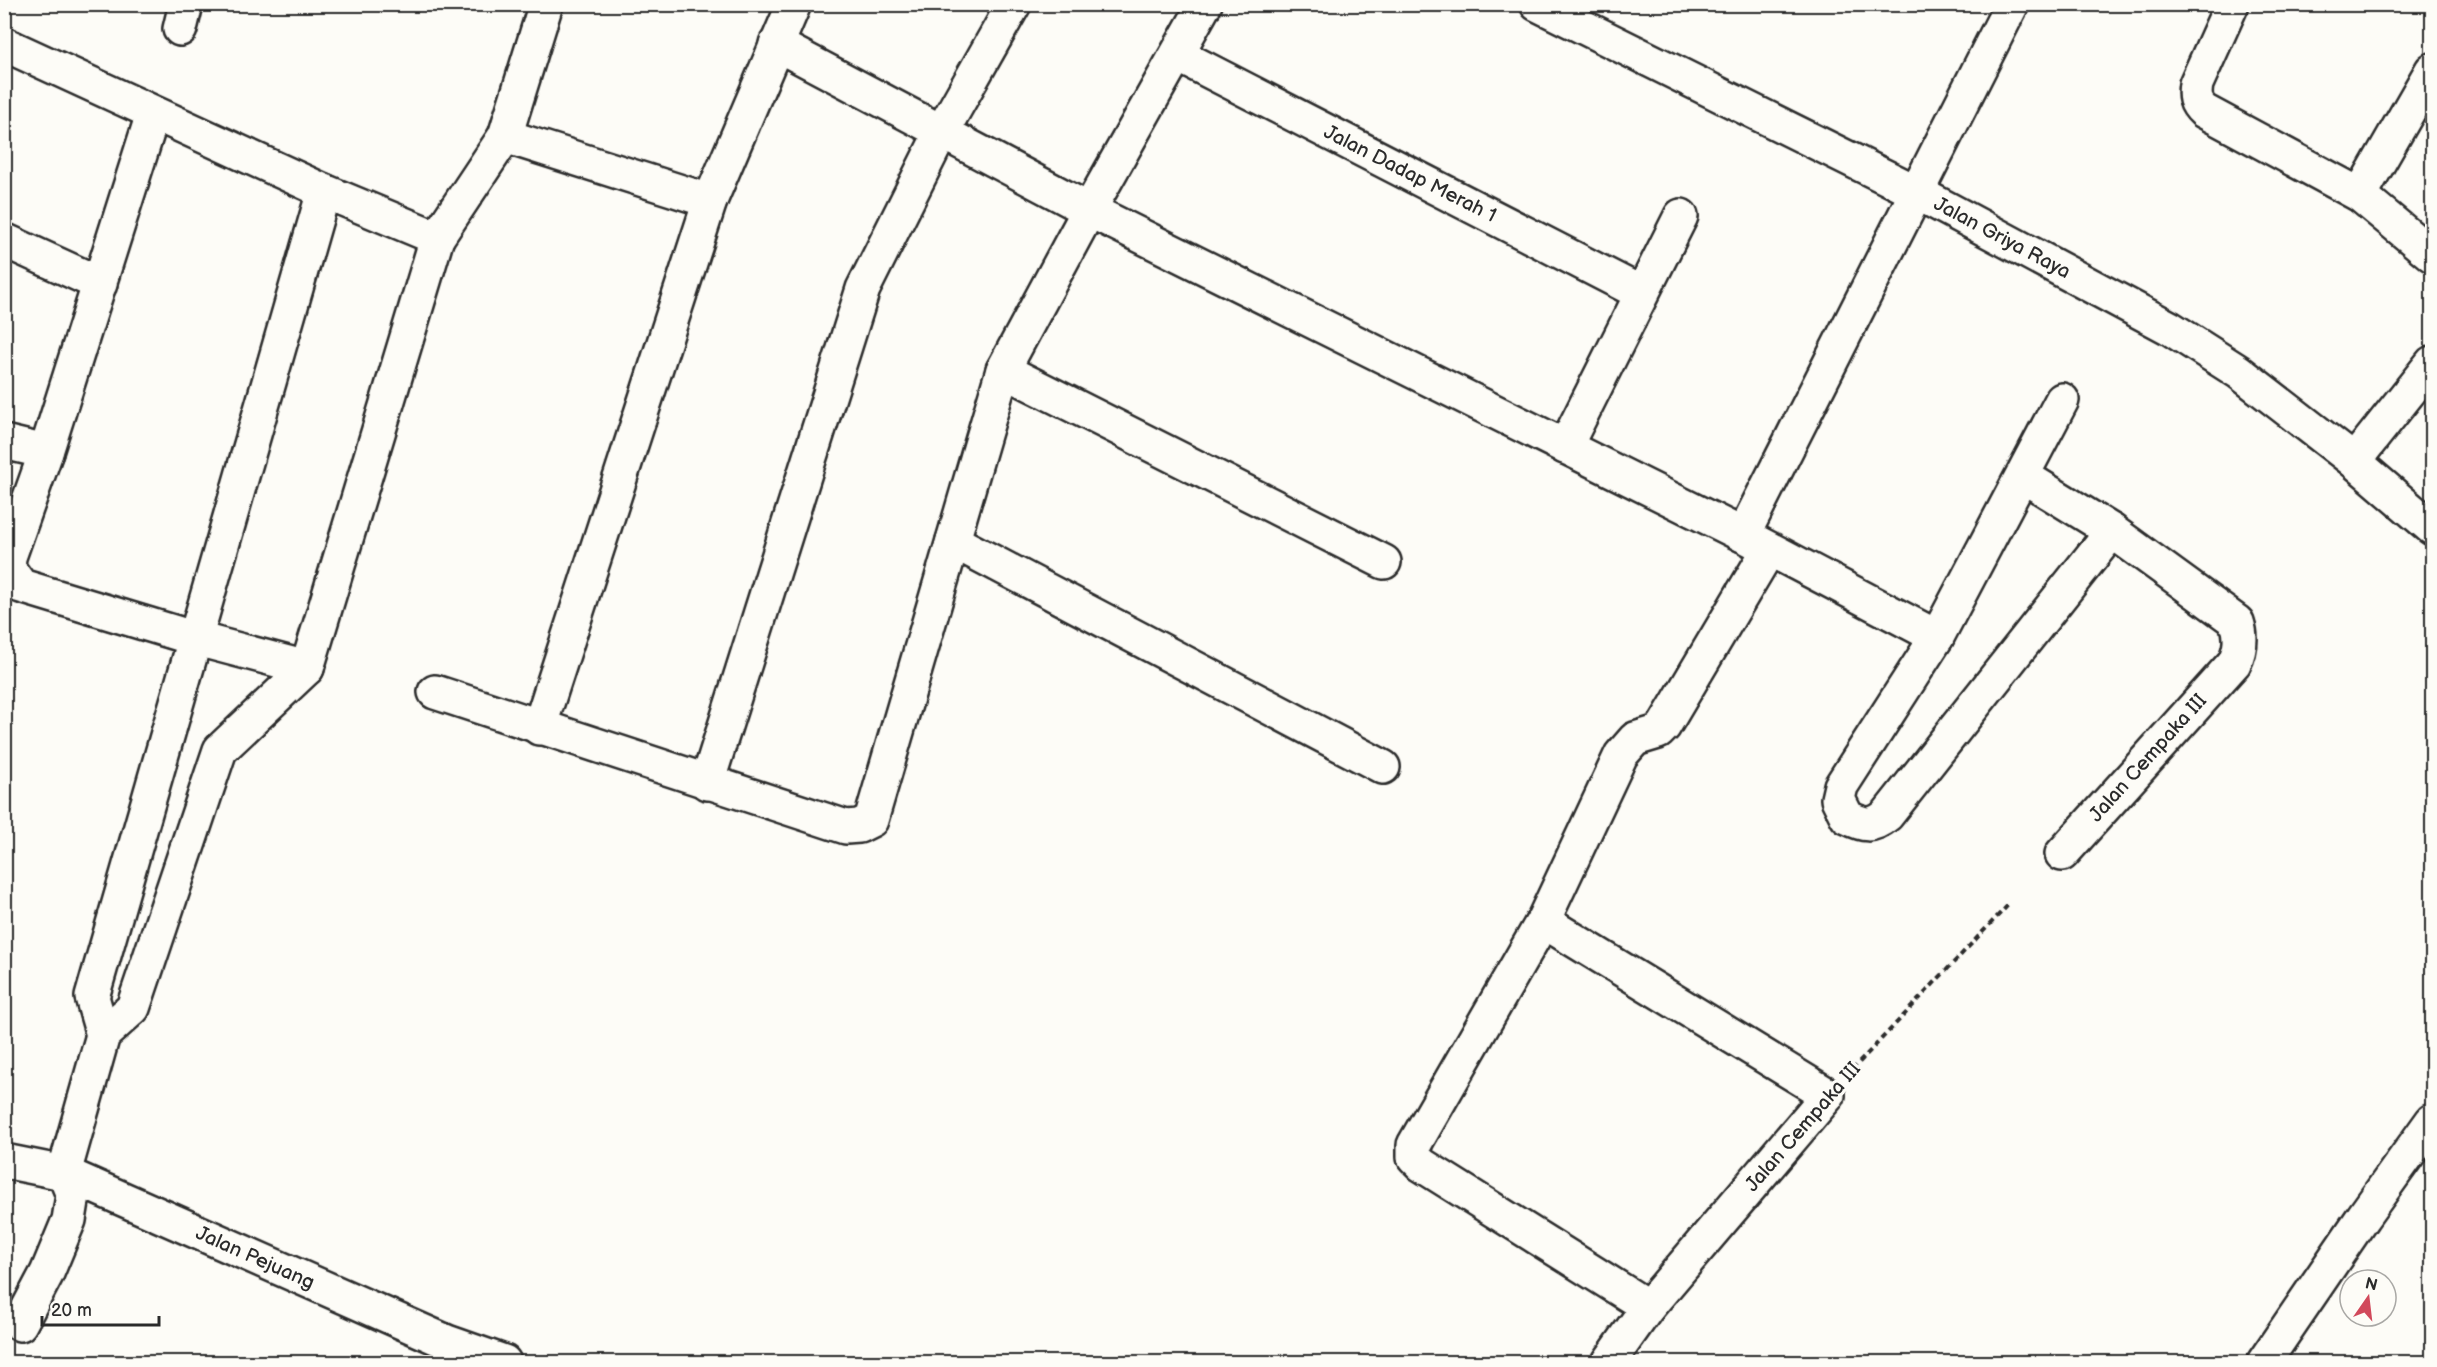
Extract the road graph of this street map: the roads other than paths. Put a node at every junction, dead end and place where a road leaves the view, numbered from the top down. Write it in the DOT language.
graph roads {
  1 [pos="546,4"];
  2 [pos="794,4"];
  3 [pos="1014,4"];
  4 [pos="1205,4"];
  5 [pos="1537,4"];
  6 [pos="2012,4"];
  7 [pos="2232,4"];
  8 [pos="4,44"];
  9 [pos="776,44"];
  10 [pos="1178,55"];
  11 [pos="2429,85"];
  12 [pos="153,114"];
  13 [pos="941,133"];
  14 [pos="505,135"];
  15 [pos="324,191"];
  16 [pos="1916,192"];
  17 [pos="2360,195"];
  18 [pos="710,201"];
  19 [pos="1089,210"];
  20 [pos="1681,216"];
  21 [pos="437,238"];
  22 [pos="4,240"];
  23 [pos="2433,255"];
  24 [pos="100,284"];
  25 [pos="1641,293"];
  26 [pos="2433,363"];
  27 [pos="1003,370"];
  28 [pos="2062,400"];
  29 [pos="4,442"];
  30 [pos="1565,447"];
  31 [pos="46,452"];
  32 [pos="2354,461"];
  33 [pos="2023,476"];
  34 [pos="2433,528"];
  35 [pos="2112,531"];
  36 [pos="953,541"];
  37 [pos="1755,543"];
  38 [pos="1384,562"];
  39 [pos="1937,637"];
  40 [pos="193,638"];
  41 [pos="307,668"];
  42 [pos="435,692"];
  43 [pos="539,728"];
  44 [pos="169,736"];
  45 [pos="220,750"];
  46 [pos="1383,767"];
  47 [pos="707,783"];
  48 [pos="2062,854"];
  49 [pos="1543,921"];
  50 [pos="103,1035"];
  51 [pos="2433,1121"];
  52 [pos="4,1161"];
  53 [pos="64,1173"];
  54 [pos="1648,1307"];
  55 [pos="20,1324"];
  56 [pos="504,1362"];
  57 [pos="1609,1362"];
  58 [pos="2264,1362"];
  1 -- 14 [label="street"];
  2 -- 9 [label="street"];
  3 -- 13 [label="street"];
  4 -- 10 [label="street"];
  5 -- 16 [label="street, Jalan Griya Raya"];
  6 -- 16 [label="street"];
  7 -- 17 [label="street"];
  8 -- 12 [label="street"];
  9 -- 13 [label="street"];
  9 -- 18 [label="street"];
  10 -- 19 [label="street"];
  10 -- 25 [label="street, Jalan Dadap Merah 1"];
  11 -- 17 [label="street"];
  12 -- 15 [label="street"];
  12 -- 24 [label="street"];
  13 -- 19 [label="street"];
  13 -- 47 [label="street"];
  14 -- 18 [label="street"];
  14 -- 21 [label="street"];
  15 -- 21 [label="street"];
  15 -- 40 [label="street"];
  16 -- 32 [label="street, Jalan Griya Raya"];
  16 -- 37 [label="street"];
  17 -- 23 [label="street"];
  18 -- 43 [label="street"];
  19 -- 27 [label="street"];
  19 -- 30 [label="street"];
  20 -- 25 [label="street"];
  21 -- 41 [label="street"];
  22 -- 24 [label="street"];
  24 -- 31 [label="street"];
  25 -- 30 [label="street"];
  26 -- 32 [label="street"];
  27 -- 36 [label="street"];
  27 -- 38 [label="street"];
  28 -- 33 [label="street"];
  29 -- 31 [label="street"];
  30 -- 37 [label="street"];
  31 -- 40 [label="street"];
  32 -- 34 [label="street, Jalan Griya Raya"];
  33 -- 35 [label="street"];
  33 -- 39 [label="street"];
  35 -- 39 [label="street"];
  35 -- 48 [label="street, Jalan Cempaka III"];
  36 -- 46 [label="street"];
  36 -- 47 [label="street"];
  37 -- 39 [label="street"];
  37 -- 49 [label="street"];
  40 -- 41 [label="street"];
  40 -- 44 [label="street"];
  41 -- 45 [label="street"];
  42 -- 43 [label="street"];
  43 -- 47 [label="street"];
  44 -- 45 [label="street"];
  44 -- 50 [label="street"];
  45 -- 50 [label="street"];
  49 -- 54 [label="street"];
  49 -- 54 [label="street, Jalan Cempaka III"];
  50 -- 53 [label="street"];
  51 -- 58 [label="street"];
  52 -- 53 [label="street, Jalan Pejuang"];
  53 -- 55 [label="street"];
  53 -- 56 [label="street, Jalan Pejuang"];
  54 -- 57 [label="street, Jalan Cempaka III"];
}
